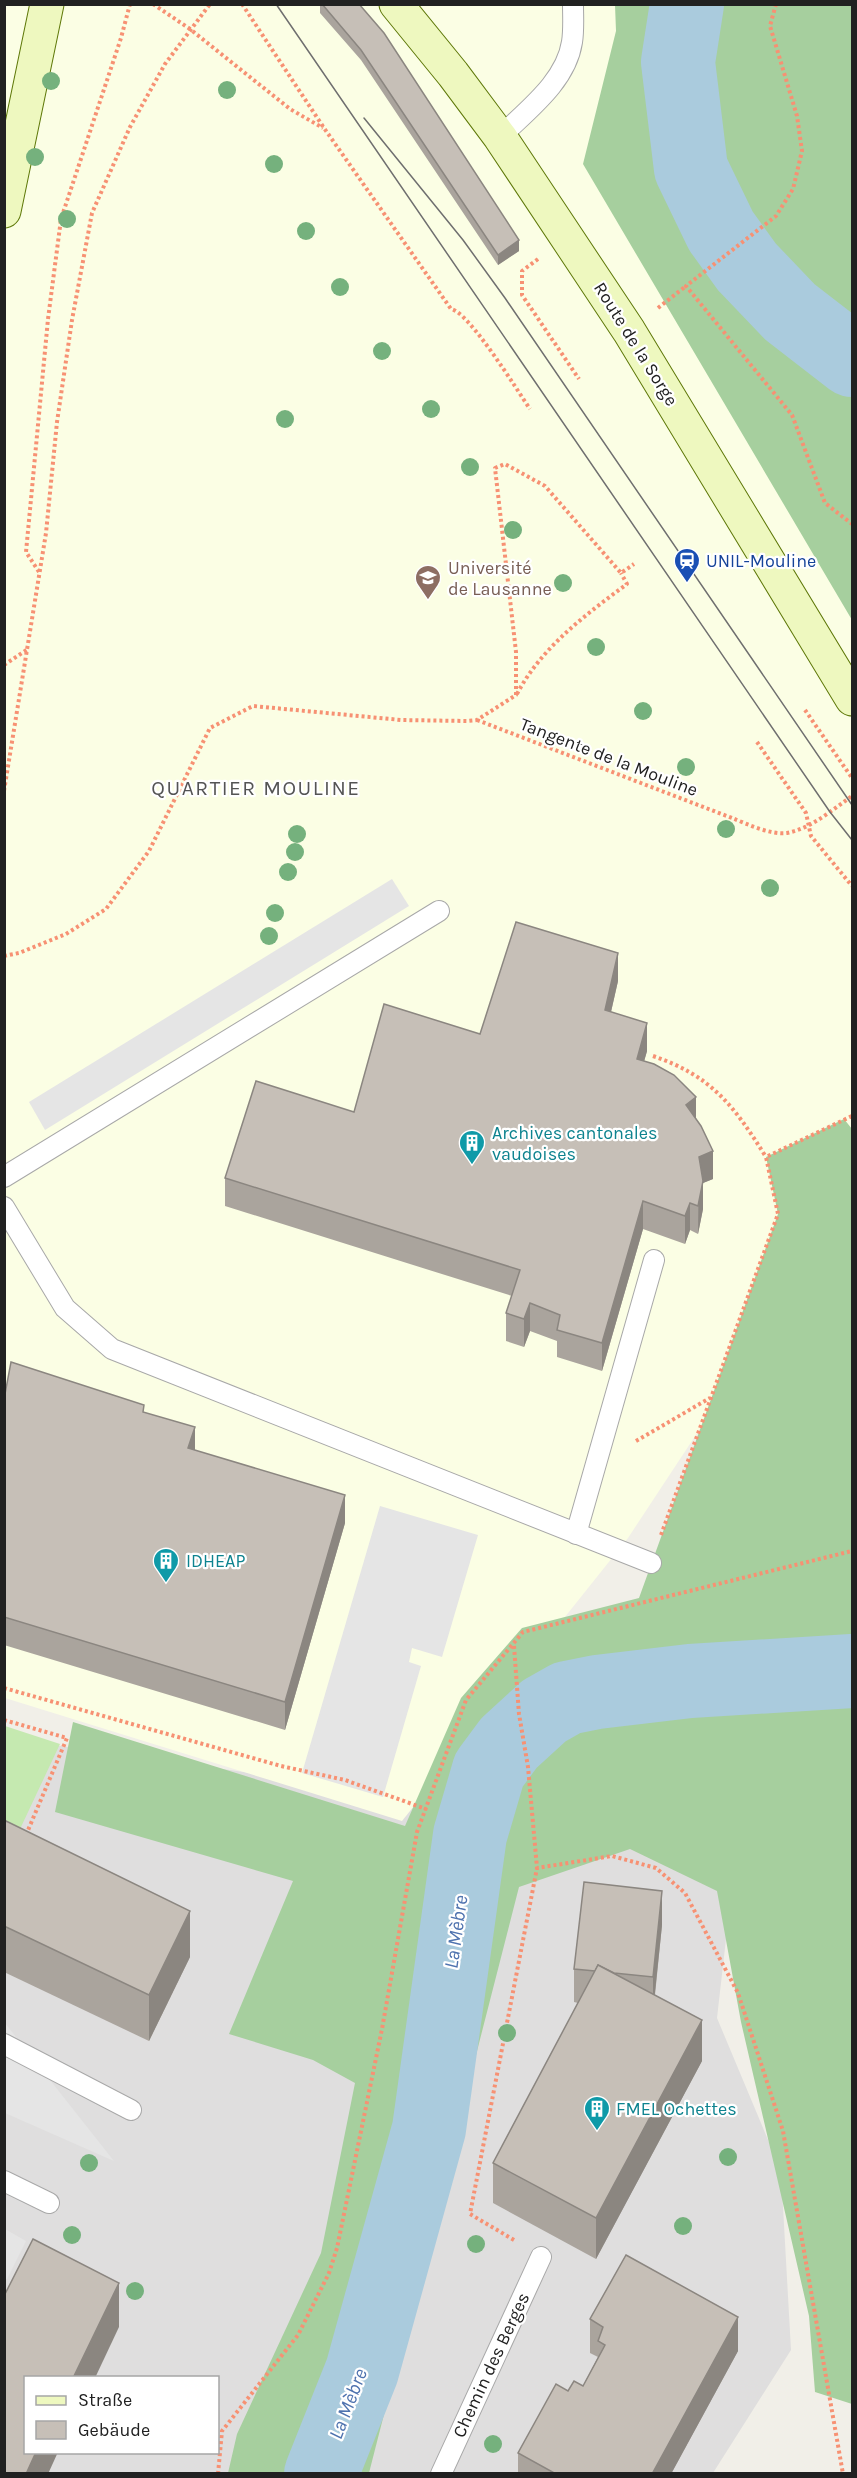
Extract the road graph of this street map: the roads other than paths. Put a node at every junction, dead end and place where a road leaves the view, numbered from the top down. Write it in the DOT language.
graph roads {
  1 [pos="46,4"];
  2 [pos="396,4"];
  3 [pos="573,4"];
  4 [pos="500,137"];
  5 [pos="4,211"];
  6 [pos="852,699"];
  7 [pos="439,910"];
  8 [pos="4,1177"];
  9 [pos="4,1207"];
  10 [pos="654,1260"];
  11 [pos="576,1534"];
  12 [pos="651,1563"];
  13 [pos="4,2044"];
  14 [pos="131,2110"];
  15 [pos="4,2181"];
  16 [pos="49,2203"];
  17 [pos="541,2257"];
  18 [pos="441,2474"];
  1 -- 5 [label="street"];
  2 -- 4 [label="street, Route de la Sorge"];
  3 -- 4 [label="lane"];
  4 -- 6 [label="street, Route de la Sorge"];
  7 -- 8 [label="lane"];
  9 -- 11 [label="lane"];
  10 -- 11 [label="lane"];
  11 -- 12 [label="lane"];
  13 -- 14 [label="lane"];
  15 -- 16 [label="lane"];
  17 -- 18 [label="lane, Chemin des Berges"];
}
